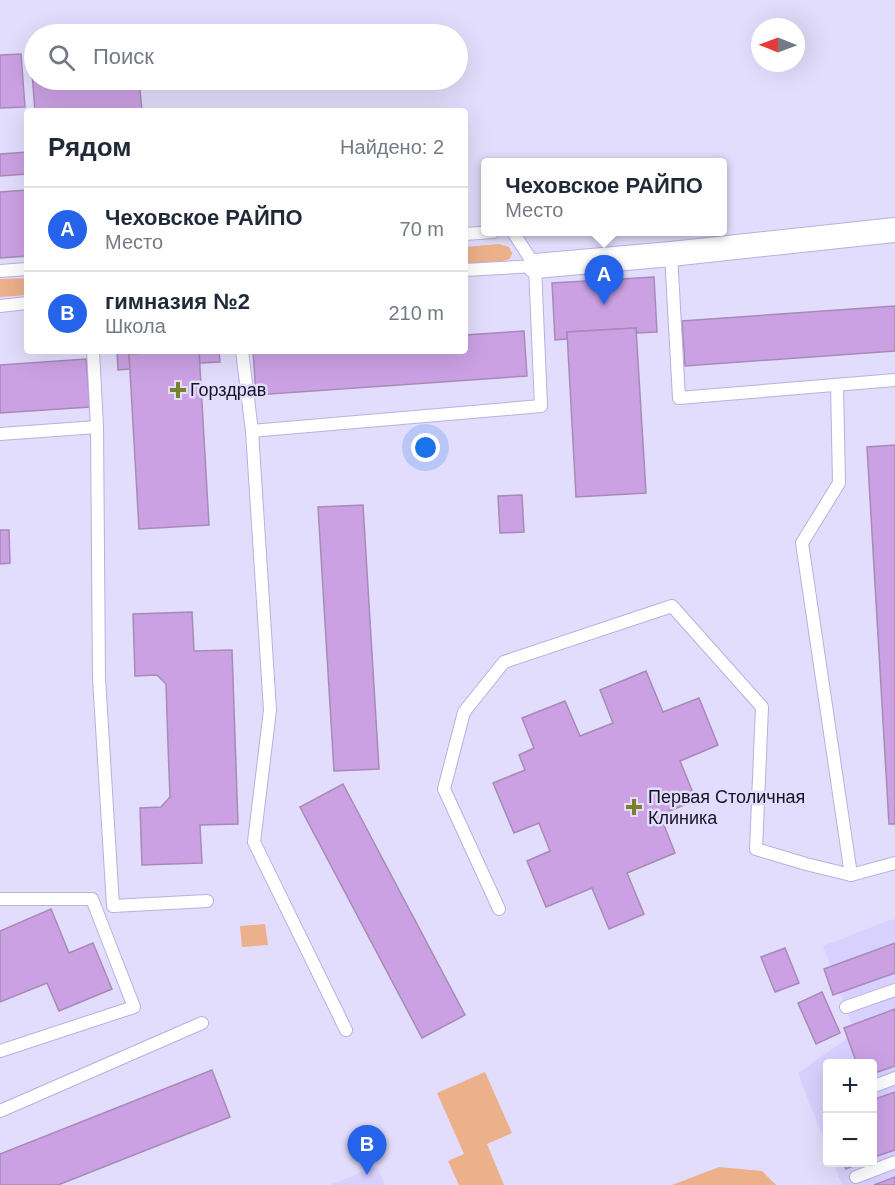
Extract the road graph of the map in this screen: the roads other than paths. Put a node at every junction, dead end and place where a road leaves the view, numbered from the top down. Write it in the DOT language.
graph roads {
  1 [pos="895,230"];
  2 [pos="516,236"];
  3 [pos="671,254"];
  4 [pos="535,266"];
  5 [pos="24,269"];
  6 [pos="468,270"];
  7 [pos="0,271"];
  8 [pos="24,303"];
  9 [pos="0,306"];
  10 [pos="93,354"];
  11 [pos="242,354"];
  12 [pos="895,380"];
  13 [pos="837,385"];
  14 [pos="97,427"];
  15 [pos="252,431"];
  16 [pos="0,434"];
  17 [pos="895,863"];
  18 [pos="851,875"];
  19 [pos="0,899"];
  20 [pos="207,901"];
  21 [pos="499,909"];
  22 [pos="895,990"];
  23 [pos="846,1007"];
  24 [pos="202,1023"];
  25 [pos="346,1030"];
  26 [pos="0,1051"];
  27 [pos="895,1078"];
  28 [pos="877,1085"];
  29 [pos="0,1111"];
  30 [pos="895,1162"];
  31 [pos="856,1177"];
  1 -- 3 [label="street"];
  2 -- 4 [label="lane"];
  3 -- 4 [label="street"];
  3 -- 13 [label="lane"];
  4 -- 6 [label="lane"];
  4 -- 15 [label="lane"];
  5 -- 7 [label="lane"];
  8 -- 9 [label="lane"];
  10 -- 14 [label="lane"];
  11 -- 15 [label="lane"];
  12 -- 13 [label="lane"];
  13 -- 18 [label="lane"];
  14 -- 16 [label="lane"];
  14 -- 20 [label="lane"];
  15 -- 25 [label="lane"];
  17 -- 18 [label="lane"];
  18 -- 21 [label="lane"];
  19 -- 26 [label="lane"];
  22 -- 23 [label="lane"];
  24 -- 29 [label="lane"];
  27 -- 28 [label="lane"];
  30 -- 31 [label="lane"];
}
